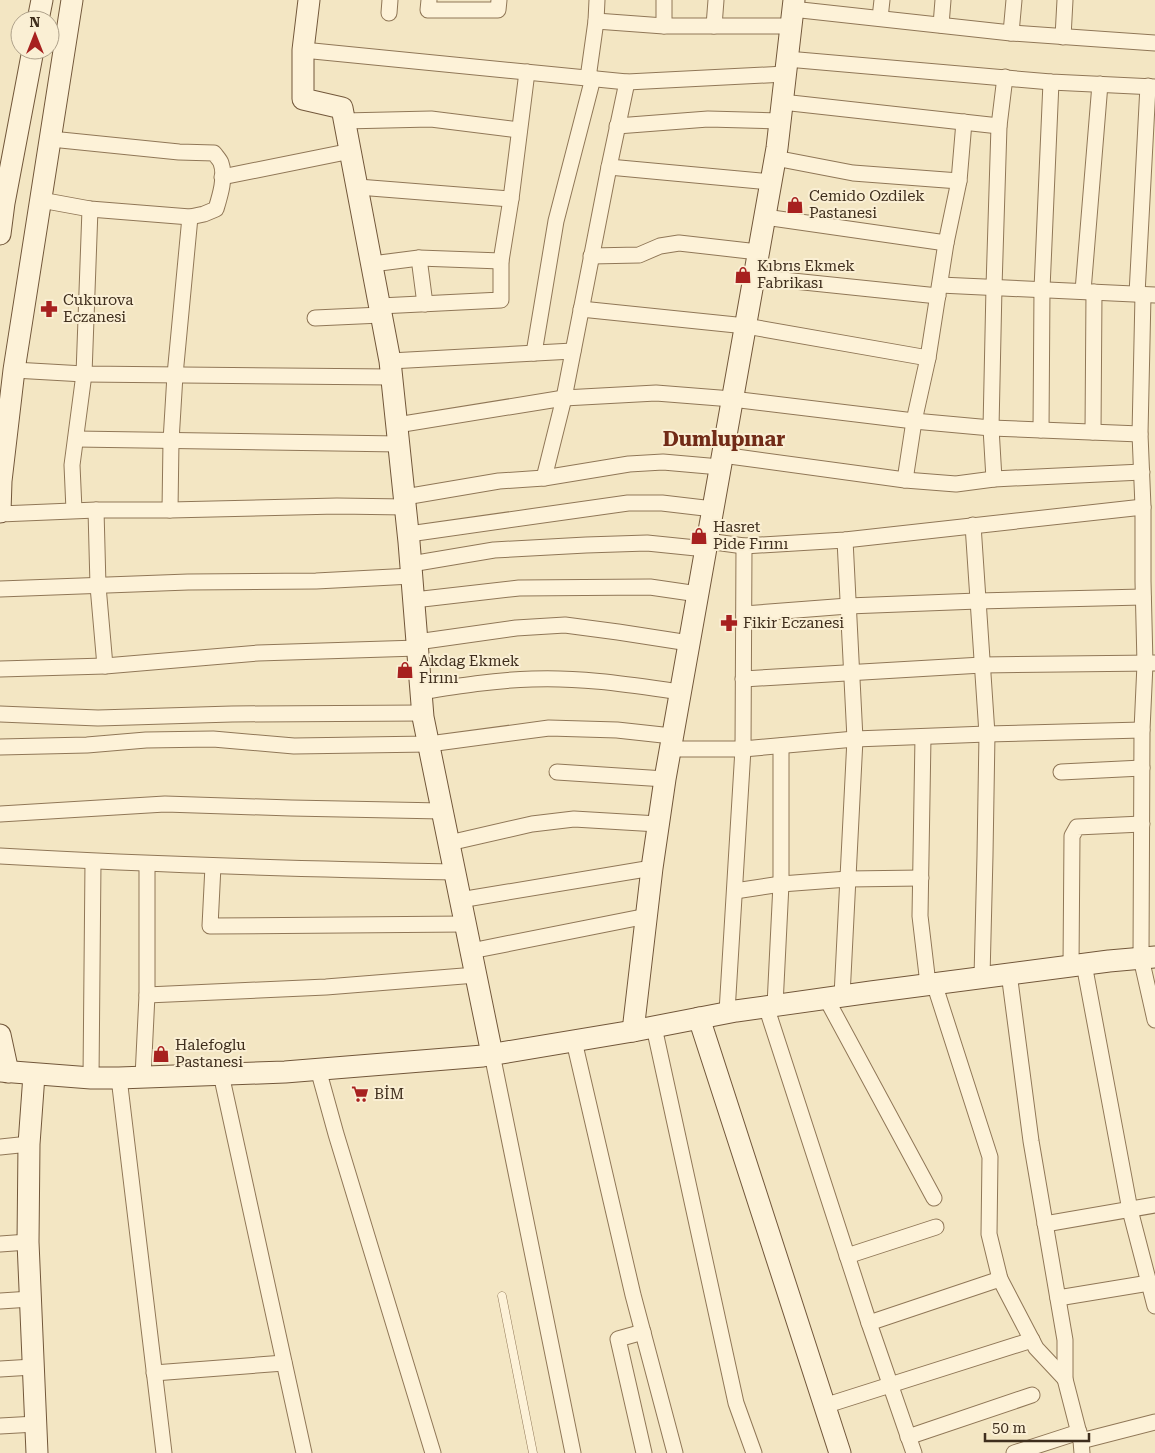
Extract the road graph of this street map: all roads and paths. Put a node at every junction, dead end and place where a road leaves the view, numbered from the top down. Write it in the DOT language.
graph roads {
  1 [pos="72,0"];
  2 [pos="308,0"];
  3 [pos="429,0"];
  4 [pos="499,0"];
  5 [pos="597,0"];
  6 [pos="664,0"];
  7 [pos="716,0"];
  8 [pos="882,0"];
  9 [pos="943,0"];
  10 [pos="1014,0"];
  11 [pos="1065,0"];
  12 [pos="792,12"];
  13 [pos="880,18"];
  14 [pos="596,20"];
  15 [pos="941,25"];
  16 [pos="664,26"];
  17 [pos="714,26"];
  18 [pos="1011,33"];
  19 [pos="1064,37"];
  20 [pos="1155,43"];
  21 [pos="303,50"];
  22 [pos="31,60"];
  23 [pos="786,66"];
  24 [pos="527,72"];
  25 [pos="1005,77"];
  26 [pos="591,78"];
  27 [pos="627,82"];
  28 [pos="1051,82"];
  29 [pos="1100,84"];
  30 [pos="1151,87"];
  31 [pos="781,111"];
  32 [pos="344,121"];
  33 [pos="964,122"];
  34 [pos="617,126"];
  35 [pos="1000,126"];
  36 [pos="518,130"];
  37 [pos="51,139"];
  38 [pos="351,151"];
  39 [pos="775,158"];
  40 [pos="609,167"];
  41 [pos="222,177"];
  42 [pos="959,181"];
  43 [pos="771,182"];
  44 [pos="358,188"];
  45 [pos="511,199"];
  46 [pos="42,200"];
  47 [pos="90,210"];
  48 [pos="190,216"];
  49 [pos="765,217"];
  50 [pos="0,234"];
  51 [pos="946,243"];
  52 [pos="758,252"];
  53 [pos="591,256"];
  54 [pos="419,258"];
  55 [pos="502,261"];
  56 [pos="372,264"];
  57 [pos="754,277"];
  58 [pos="994,287"];
  59 [pos="1042,288"];
  60 [pos="939,290"];
  61 [pos="1089,292"];
  62 [pos="1145,295"];
  63 [pos="425,304"];
  64 [pos="581,309"];
  65 [pos="381,310"];
  66 [pos="315,318"];
  67 [pos="746,326"];
  68 [pos="573,351"];
  69 [pos="534,353"];
  70 [pos="928,358"];
  71 [pos="391,369"];
  72 [pos="14,370"];
  73 [pos="84,374"];
  74 [pos="175,375"];
  75 [pos="564,398"];
  76 [pos="732,399"];
  77 [pos="914,421"];
  78 [pos="991,428"];
  79 [pos="1041,430"];
  80 [pos="1093,432"];
  81 [pos="1140,434"];
  82 [pos="398,435"];
  83 [pos="76,439"];
  84 [pos="171,441"];
  85 [pos="721,461"];
  86 [pos="1142,472"];
  87 [pos="544,478"];
  88 [pos="994,479"];
  89 [pos="905,480"];
  90 [pos="405,502"];
  91 [pos="1143,507"];
  92 [pos="713,509"];
  93 [pos="74,510"];
  94 [pos="96,510"];
  95 [pos="170,510"];
  96 [pos="0,513"];
  97 [pos="973,525"];
  98 [pos="409,534"];
  99 [pos="845,540"];
  100 [pos="706,545"];
  101 [pos="744,546"];
  102 [pos="412,570"];
  103 [pos="1149,580"];
  104 [pos="98,586"];
  105 [pos="0,589"];
  106 [pos="698,594"];
  107 [pos="1144,597"];
  108 [pos="414,600"];
  109 [pos="978,601"];
  110 [pos="848,606"];
  111 [pos="744,614"];
  112 [pos="689,643"];
  113 [pos="418,645"];
  114 [pos="1150,663"];
  115 [pos="982,665"];
  116 [pos="105,666"];
  117 [pos="0,669"];
  118 [pos="852,673"];
  119 [pos="743,679"];
  120 [pos="421,692"];
  121 [pos="681,692"];
  122 [pos="423,713"];
  123 [pos="0,714"];
  124 [pos="1142,730"];
  125 [pos="987,734"];
  126 [pos="923,737"];
  127 [pos="855,739"];
  128 [pos="671,742"];
  129 [pos="429,744"];
  130 [pos="781,746"];
  131 [pos="0,747"];
  132 [pos="743,749"];
  133 [pos="1142,768"];
  134 [pos="557,772"];
  135 [pos="1062,772"];
  136 [pos="665,779"];
  137 [pos="442,811"];
  138 [pos="0,814"];
  139 [pos="658,824"];
  140 [pos="1142,824"];
  141 [pos="449,843"];
  142 [pos="0,856"];
  143 [pos="93,862"];
  144 [pos="147,864"];
  145 [pos="213,866"];
  146 [pos="652,868"];
  147 [pos="455,872"];
  148 [pos="921,878"];
  149 [pos="848,879"];
  150 [pos="781,884"];
  151 [pos="735,891"];
  152 [pos="460,900"];
  153 [pos="646,916"];
  154 [pos="465,924"];
  155 [pos="470,951"];
  156 [pos="1148,958"];
  157 [pos="1078,965"];
  158 [pos="1009,974"];
  159 [pos="476,975"];
  160 [pos="982,977"];
  161 [pos="931,984"];
  162 [pos="147,996"];
  163 [pos="834,997"];
  164 [pos="771,1006"];
  165 [pos="728,1012"];
  166 [pos="699,1018"];
  167 [pos="1155,1020"];
  168 [pos="654,1027"];
  169 [pos="633,1031"];
  170 [pos="0,1035"];
  171 [pos="574,1041"];
  172 [pos="492,1054"];
  173 [pos="318,1069"];
  174 [pos="4,1072"];
  175 [pos="34,1074"];
  176 [pos="221,1074"];
  177 [pos="143,1077"];
  178 [pos="91,1078"];
  179 [pos="120,1078"];
  180 [pos="29,1144"];
  181 [pos="0,1147"];
  182 [pos="934,1198"];
  183 [pos="1155,1205"];
  184 [pos="1130,1210"];
  185 [pos="1045,1224"];
  186 [pos="936,1227"];
  187 [pos="28,1242"];
  188 [pos="0,1244"];
  189 [pos="847,1256"];
  190 [pos="1000,1279"];
  191 [pos="1149,1283"];
  192 [pos="502,1296"];
  193 [pos="1058,1298"];
  194 [pos="31,1299"];
  195 [pos="0,1302"];
  196 [pos="1155,1306"];
  197 [pos="869,1323"];
  198 [pos="643,1332"];
  199 [pos="1032,1340"];
  200 [pos="284,1363"];
  201 [pos="33,1367"];
  202 [pos="0,1369"];
  203 [pos="154,1373"];
  204 [pos="1065,1379"];
  205 [pos="891,1386"];
  206 [pos="1032,1395"];
  207 [pos="824,1406"];
  208 [pos="1155,1422"];
  209 [pos="36,1424"];
  210 [pos="0,1426"];
  211 [pos="908,1436"];
  212 [pos="1080,1442"];
  213 [pos="37,1453"];
  214 [pos="164,1453"];
  215 [pos="304,1453"];
  216 [pos="433,1453"];
  217 [pos="532,1453"];
  218 [pos="573,1453"];
  219 [pos="644,1453"];
  220 [pos="675,1453"];
  221 [pos="754,1453"];
  222 [pos="840,1453"];
  223 [pos="914,1453"];
  224 [pos="1014,1453"];
  1 -- 37 [label="main road"];
  2 -- 21 [label="main road"];
  3 -- 4 [label="street"];
  5 -- 14 [label="street"];
  6 -- 16 [label="street"];
  7 -- 17 [label="street"];
  8 -- 13 [label="street"];
  9 -- 15 [label="street"];
  10 -- 18 [label="street"];
  11 -- 19 [label="street"];
  12 -- 13 [label="street"];
  12 -- 17 [label="street"];
  12 -- 23 [label="main road"];
  13 -- 15 [label="street"];
  14 -- 16 [label="street"];
  14 -- 26 [label="street"];
  15 -- 18 [label="street"];
  16 -- 17 [label="street"];
  18 -- 19 [label="street"];
  19 -- 20 [label="street"];
  21 -- 24 [label="street"];
  21 -- 32 [label="main road"];
  22 -- 50 [label="main road"];
  23 -- 25 [label="street"];
  23 -- 27 [label="street"];
  23 -- 31 [label="main road"];
  24 -- 26 [label="street"];
  24 -- 36 [label="street"];
  25 -- 28 [label="street"];
  25 -- 35 [label="street"];
  26 -- 27 [label="street"];
  26 -- 69 [label="street"];
  27 -- 34 [label="street"];
  28 -- 29 [label="street"];
  28 -- 59 [label="street"];
  29 -- 30 [label="street"];
  29 -- 61 [label="street"];
  30 -- 62 [label="street"];
  31 -- 33 [label="street"];
  31 -- 34 [label="street"];
  31 -- 39 [label="main road"];
  32 -- 36 [label="street"];
  32 -- 38 [label="main road"];
  33 -- 35 [label="street"];
  33 -- 42 [label="street"];
  34 -- 40 [label="street"];
  35 -- 58 [label="street"];
  36 -- 45 [label="street"];
  37 -- 41 [label="street"];
  37 -- 46 [label="main road"];
  38 -- 41 [label="street"];
  38 -- 44 [label="main road"];
  39 -- 42 [label="street"];
  39 -- 43 [label="main road"];
  40 -- 43 [label="street"];
  40 -- 53 [label="street"];
  41 -- 48 [label="street"];
  42 -- 51 [label="street"];
  43 -- 49 [label="main road"];
  44 -- 45 [label="street"];
  44 -- 56 [label="main road"];
  45 -- 55 [label="street"];
  46 -- 47 [label="street"];
  46 -- 72 [label="main road"];
  47 -- 48 [label="street"];
  47 -- 73 [label="street"];
  48 -- 74 [label="street"];
  49 -- 51 [label="street"];
  49 -- 52 [label="main road"];
  51 -- 60 [label="street"];
  52 -- 53 [label="street"];
  52 -- 57 [label="main road"];
  53 -- 64 [label="street"];
  54 -- 55 [label="street"];
  54 -- 56 [label="street"];
  54 -- 63 [label="street"];
  55 -- 63 [label="street"];
  56 -- 65 [label="main road"];
  57 -- 60 [label="street"];
  57 -- 67 [label="main road"];
  58 -- 59 [label="street"];
  58 -- 60 [label="street"];
  58 -- 78 [label="street"];
  59 -- 61 [label="street"];
  59 -- 79 [label="street"];
  60 -- 70 [label="street"];
  61 -- 62 [label="street"];
  61 -- 80 [label="street"];
  62 -- 81 [label="street"];
  63 -- 65 [label="street"];
  64 -- 67 [label="street"];
  64 -- 68 [label="street"];
  65 -- 66 [label="street"];
  65 -- 71 [label="main road"];
  67 -- 70 [label="street"];
  67 -- 76 [label="main road"];
  68 -- 69 [label="street"];
  68 -- 75 [label="street"];
  69 -- 71 [label="street"];
  70 -- 77 [label="street"];
  71 -- 74 [label="street"];
  71 -- 82 [label="main road"];
  72 -- 73 [label="street"];
  72 -- 96 [label="main road"];
  73 -- 74 [label="street"];
  73 -- 83 [label="street"];
  74 -- 84 [label="street"];
  75 -- 76 [label="street"];
  75 -- 82 [label="street"];
  75 -- 87 [label="street"];
  76 -- 77 [label="street"];
  76 -- 85 [label="main road"];
  77 -- 78 [label="street"];
  77 -- 89 [label="street"];
  78 -- 79 [label="street"];
  78 -- 88 [label="street"];
  79 -- 80 [label="street"];
  80 -- 81 [label="street"];
  81 -- 86 [label="street"];
  82 -- 84 [label="street"];
  82 -- 90 [label="main road"];
  83 -- 84 [label="street"];
  83 -- 93 [label="street"];
  84 -- 95 [label="street"];
  85 -- 87 [label="street"];
  85 -- 89 [label="street"];
  85 -- 92 [label="main road"];
  86 -- 88 [label="street"];
  86 -- 91 [label="street"];
  87 -- 90 [label="street"];
  88 -- 89 [label="street"];
  90 -- 95 [label="street"];
  90 -- 98 [label="main road"];
  91 -- 97 [label="street"];
  91 -- 103 [label="street"];
  92 -- 98 [label="street"];
  92 -- 100 [label="main road"];
  93 -- 94 [label="street"];
  93 -- 96 [label="street"];
  94 -- 95 [label="street"];
  94 -- 104 [label="street"];
  97 -- 99 [label="street"];
  97 -- 109 [label="street"];
  98 -- 102 [label="main road"];
  99 -- 101 [label="street"];
  99 -- 110 [label="street"];
  100 -- 101 [label="street"];
  100 -- 102 [label="street"];
  100 -- 106 [label="main road"];
  101 -- 111 [label="street"];
  102 -- 104 [label="street"];
  102 -- 108 [label="main road"];
  103 -- 107 [label="street"];
  104 -- 105 [label="street"];
  104 -- 116 [label="street"];
  106 -- 108 [label="street"];
  106 -- 112 [label="main road"];
  107 -- 109 [label="street"];
  107 -- 114 [label="street"];
  108 -- 113 [label="main road"];
  109 -- 110 [label="street"];
  109 -- 115 [label="street"];
  110 -- 111 [label="street"];
  110 -- 118 [label="street"];
  111 -- 119 [label="street"];
  112 -- 113 [label="street"];
  112 -- 121 [label="main road"];
  113 -- 116 [label="street"];
  113 -- 120 [label="main road"];
  114 -- 115 [label="street"];
  114 -- 124 [label="street"];
  115 -- 118 [label="street"];
  115 -- 125 [label="street"];
  116 -- 117 [label="street"];
  118 -- 119 [label="street"];
  118 -- 127 [label="street"];
  119 -- 132 [label="street"];
  120 -- 121 [label="street"];
  120 -- 122 [label="main road"];
  121 -- 128 [label="main road"];
  122 -- 123 [label="street"];
  122 -- 129 [label="main road"];
  124 -- 125 [label="street"];
  124 -- 133 [label="street"];
  125 -- 126 [label="street"];
  125 -- 160 [label="street"];
  126 -- 127 [label="street"];
  126 -- 148 [label="street"];
  127 -- 130 [label="street"];
  127 -- 149 [label="street"];
  128 -- 129 [label="street"];
  128 -- 132 [label="street"];
  128 -- 136 [label="main road"];
  129 -- 131 [label="street"];
  129 -- 137 [label="main road"];
  130 -- 132 [label="street"];
  130 -- 150 [label="street"];
  132 -- 151 [label="street"];
  133 -- 135 [label="street"];
  133 -- 140 [label="street"];
  134 -- 136 [label="street"];
  136 -- 139 [label="main road"];
  137 -- 138 [label="street"];
  137 -- 141 [label="main road"];
  139 -- 141 [label="street"];
  139 -- 146 [label="main road"];
  140 -- 156 [label="street"];
  140 -- 157 [label="street"];
  141 -- 147 [label="main road"];
  142 -- 143 [label="street"];
  143 -- 144 [label="street"];
  143 -- 178 [label="street"];
  144 -- 145 [label="street"];
  144 -- 162 [label="street"];
  145 -- 147 [label="street"];
  145 -- 154 [label="street"];
  146 -- 152 [label="street"];
  146 -- 153 [label="main road"];
  147 -- 152 [label="main road"];
  148 -- 149 [label="street"];
  148 -- 161 [label="street"];
  149 -- 150 [label="street"];
  149 -- 163 [label="street"];
  150 -- 151 [label="street"];
  150 -- 164 [label="street"];
  151 -- 165 [label="street"];
  152 -- 154 [label="main road"];
  153 -- 155 [label="street"];
  153 -- 169 [label="main road"];
  154 -- 155 [label="main road"];
  155 -- 159 [label="main road"];
  156 -- 157 [label="main road"];
  156 -- 167 [label="street"];
  157 -- 158 [label="main road"];
  157 -- 184 [label="street"];
  158 -- 160 [label="main road"];
  158 -- 185 [label="street"];
  159 -- 162 [label="street"];
  159 -- 172 [label="main road"];
  160 -- 161 [label="main road"];
  161 -- 163 [label="main road"];
  161 -- 190 [label="street"];
  162 -- 177 [label="street"];
  163 -- 164 [label="main road"];
  163 -- 182 [label="street"];
  164 -- 165 [label="main road"];
  164 -- 189 [label="street"];
  165 -- 166 [label="main road"];
  166 -- 168 [label="main road"];
  166 -- 207 [label="main road"];
  168 -- 169 [label="main road"];
  168 -- 221 [label="street"];
  169 -- 171 [label="main road"];
  170 -- 174 [label="main road"];
  171 -- 172 [label="main road"];
  171 -- 198 [label="street"];
  172 -- 173 [label="main road"];
  172 -- 218 [label="street"];
  173 -- 176 [label="main road"];
  173 -- 216 [label="street"];
  174 -- 175 [label="main road"];
  175 -- 178 [label="main road"];
  175 -- 180 [label="main road"];
  176 -- 177 [label="main road"];
  176 -- 200 [label="street"];
  177 -- 179 [label="main road"];
  178 -- 179 [label="main road"];
  179 -- 203 [label="street"];
  180 -- 181 [label="street"];
  180 -- 187 [label="main road"];
  183 -- 184 [label="street"];
  184 -- 185 [label="street"];
  184 -- 191 [label="street"];
  185 -- 193 [label="street"];
  186 -- 189 [label="street"];
  187 -- 188 [label="street"];
  187 -- 194 [label="main road"];
  189 -- 197 [label="street"];
  190 -- 197 [label="street"];
  190 -- 199 [label="street"];
  191 -- 193 [label="street"];
  191 -- 196 [label="street"];
  192 -- 217 [label="lane"];
  193 -- 204 [label="street"];
  194 -- 195 [label="street"];
  194 -- 201 [label="main road"];
  197 -- 205 [label="street"];
  198 -- 219 [label="street"];
  198 -- 220 [label="street"];
  199 -- 204 [label="street"];
  199 -- 205 [label="street"];
  200 -- 203 [label="street"];
  200 -- 215 [label="street"];
  201 -- 202 [label="street"];
  201 -- 209 [label="main road"];
  203 -- 214 [label="street"];
  204 -- 212 [label="street"];
  205 -- 207 [label="street"];
  205 -- 211 [label="street"];
  206 -- 211 [label="street"];
  207 -- 222 [label="main road"];
  208 -- 212 [label="street"];
  209 -- 210 [label="street"];
  209 -- 213 [label="main road"];
  211 -- 223 [label="street"];
  212 -- 224 [label="street"];
}
